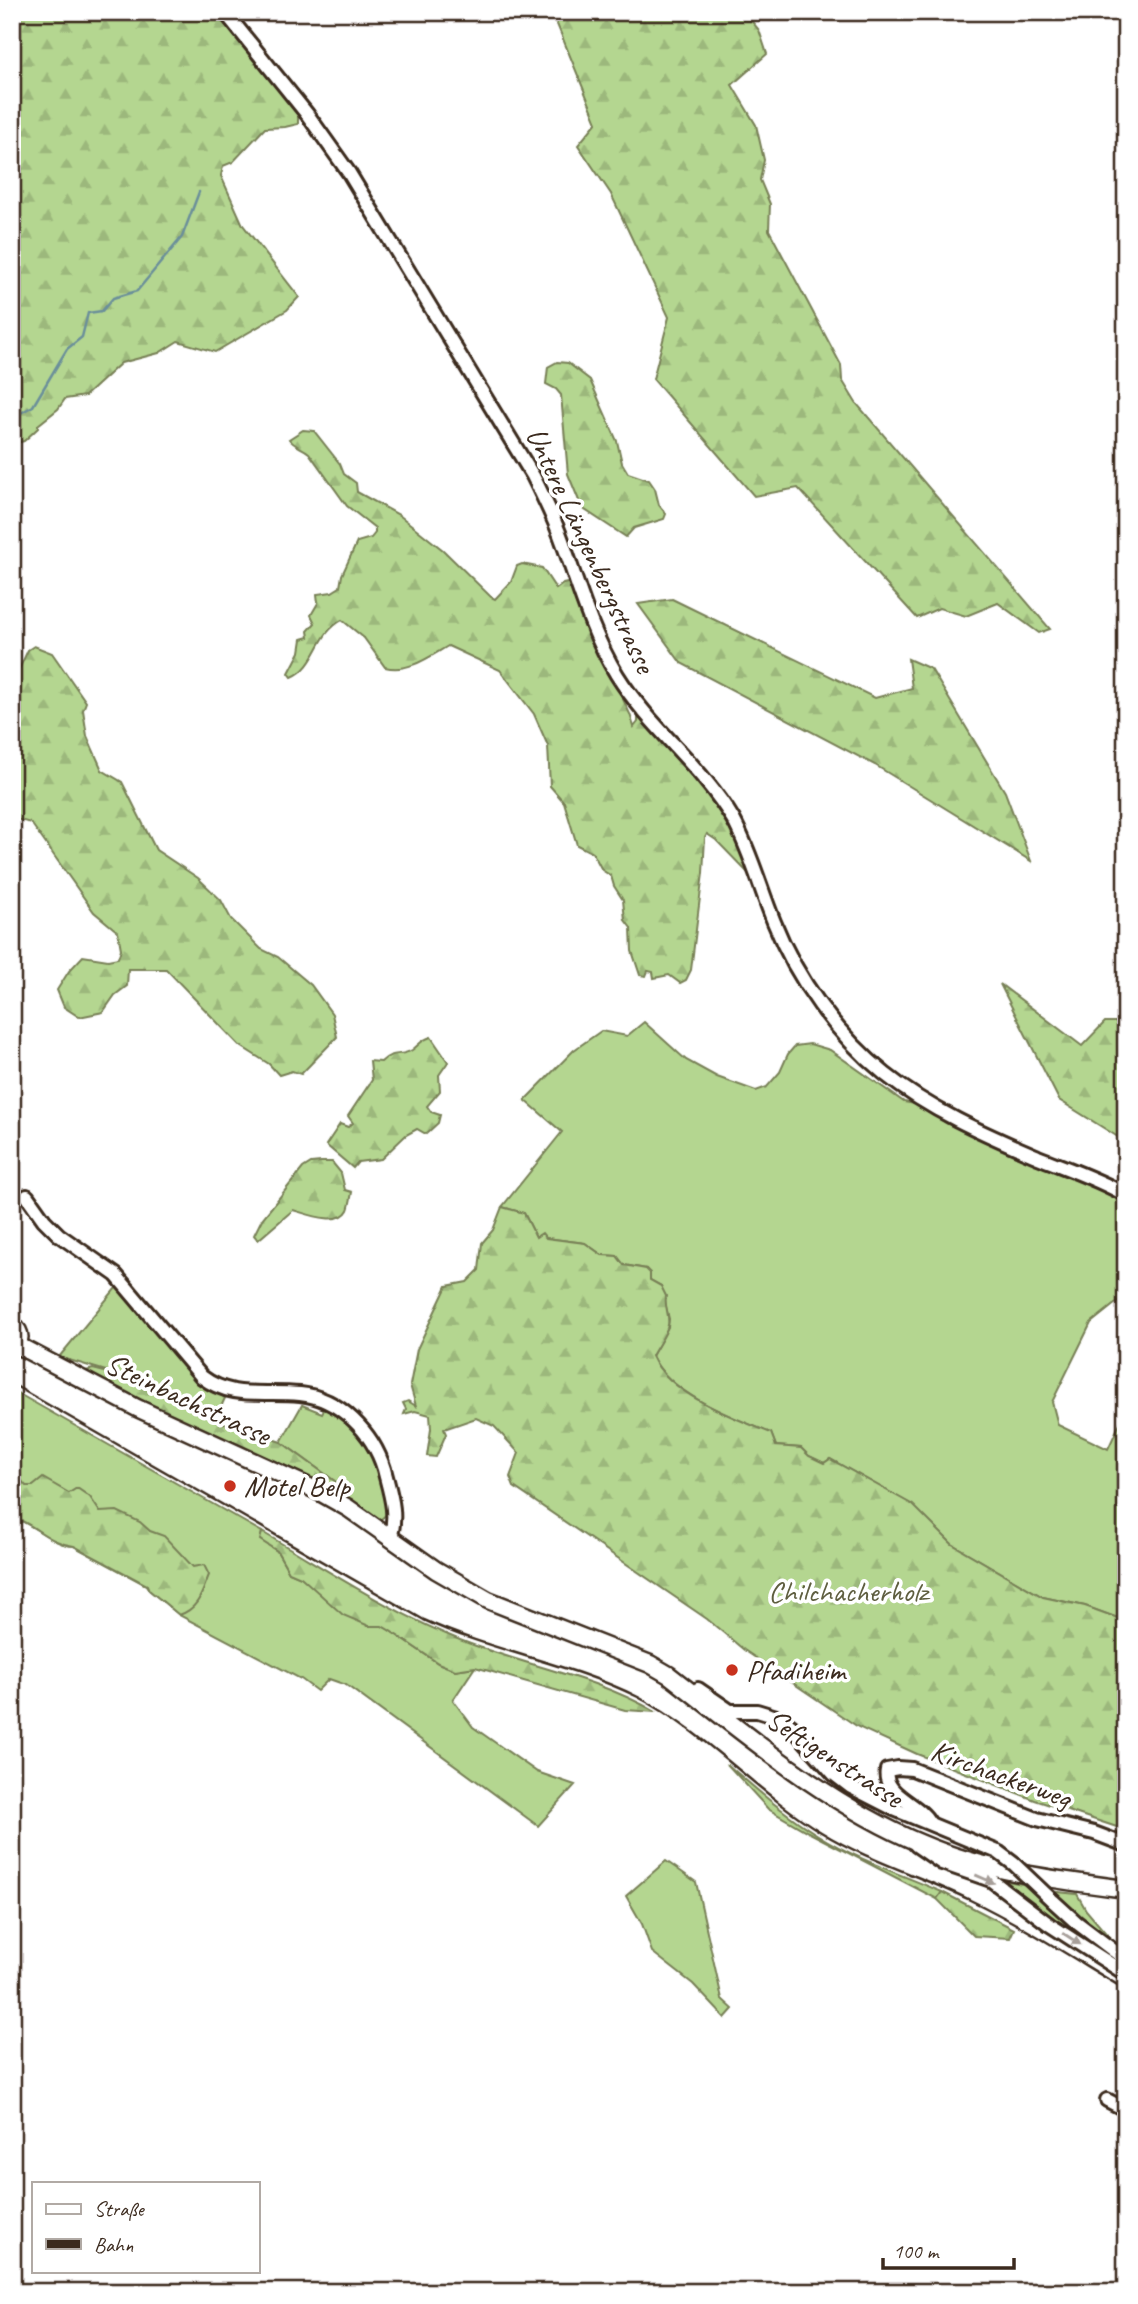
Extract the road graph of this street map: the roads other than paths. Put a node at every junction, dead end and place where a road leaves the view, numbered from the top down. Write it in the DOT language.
graph roads {
  1 [pos="225,12"];
  2 [pos="1126,1195"];
  3 [pos="27,1196"];
  4 [pos="12,1325"];
  5 [pos="15,1347"];
  6 [pos="390,1538"];
  7 [pos="669,1675"];
  8 [pos="929,1823"];
  9 [pos="905,1836"];
  10 [pos="1126,1845"];
  11 [pos="1126,1889"];
  12 [pos="1126,1961"];
  13 [pos="1126,1974"];
  14 [pos="1107,2101"];
  15 [pos="1126,2110"];
  1 -- 2 [label="street, Untere Längenbergstrasse"];
  3 -- 6 [label="street"];
  4 -- 5 [label="main road, Steinbachstrasse"];
  5 -- 6 [label="main road, Steinbachstrasse"];
  6 -- 7 [label="main road, Steinbachstrasse"];
  7 -- 8 [label="street"];
  7 -- 9 [label="main road, Seftigenstrasse"];
  8 -- 10 [label="street, Kirchackerweg"];
  8 -- 12 [label="street, bridge"];
  9 -- 11 [label="main road, Seftigenstrasse"];
  9 -- 13 [label="street, one-way"];
  14 -- 15 [label="street"];
}
